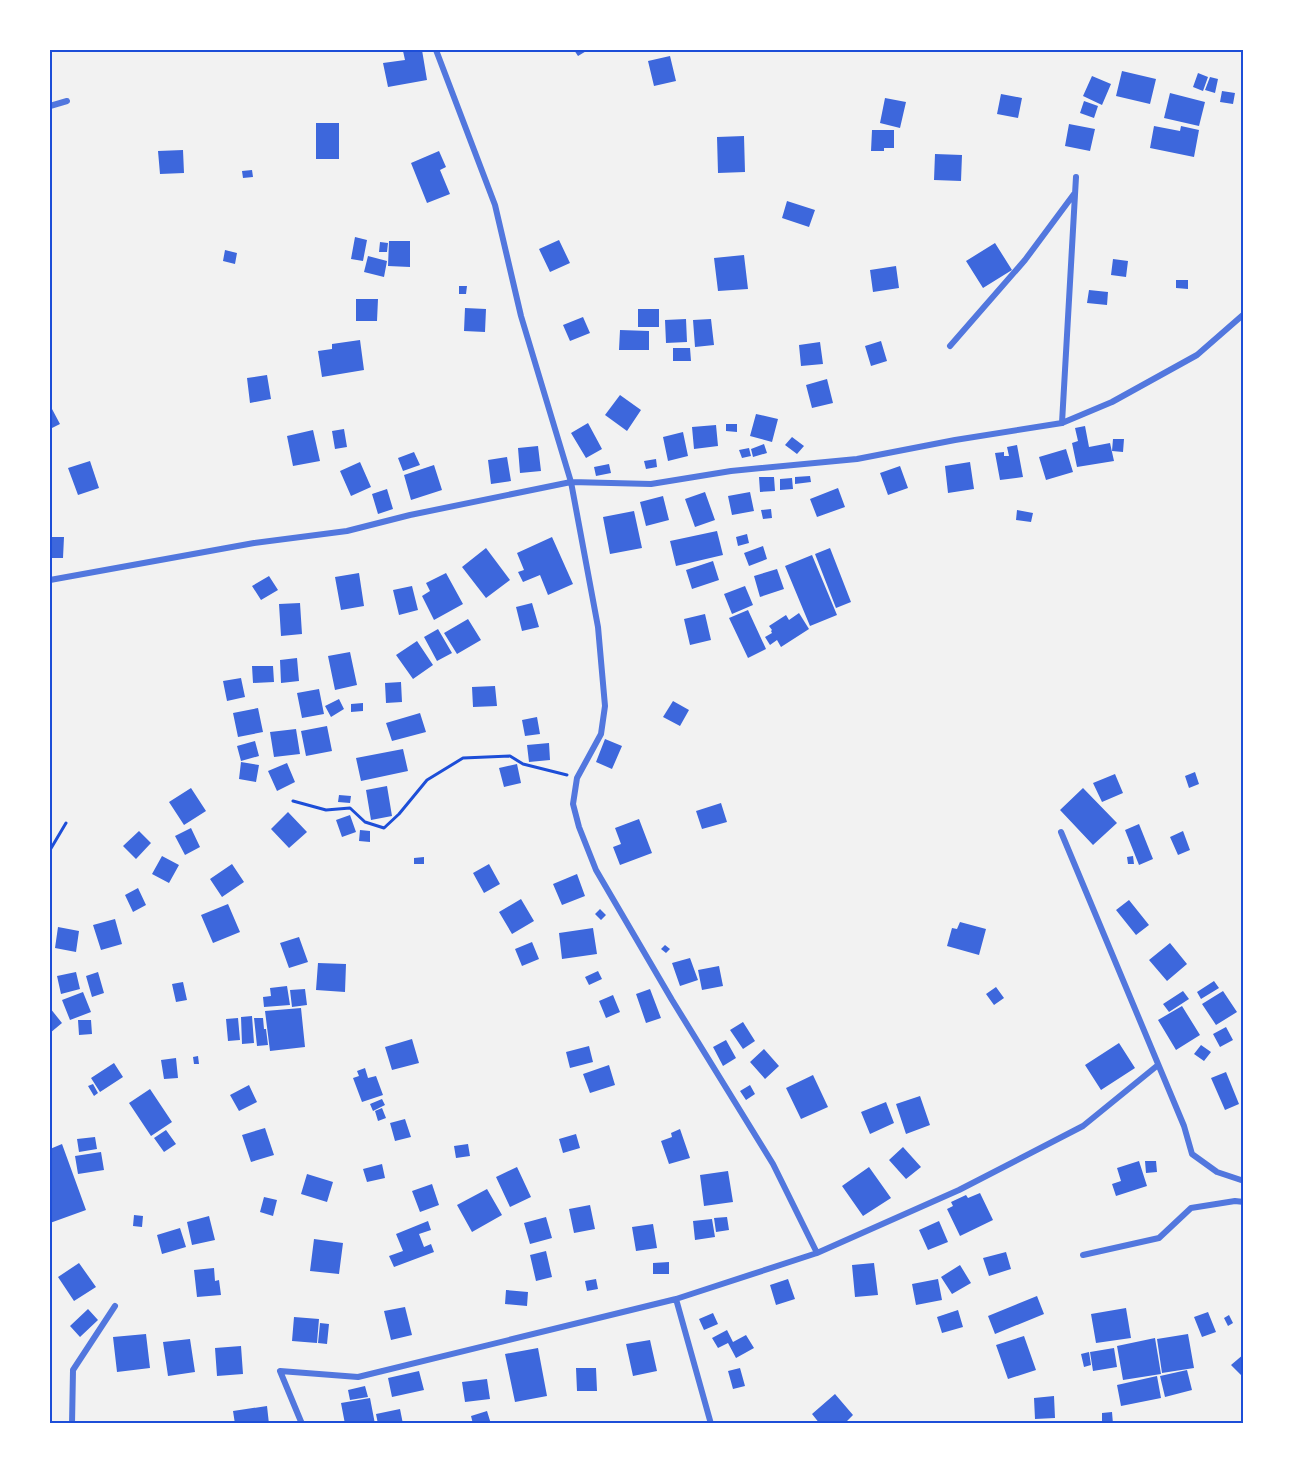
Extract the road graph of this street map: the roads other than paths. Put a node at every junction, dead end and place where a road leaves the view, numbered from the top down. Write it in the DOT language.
graph roads {
  1 [pos="436,50"];
  2 [pos="67,100"];
  3 [pos="50,106"];
  4 [pos="1076,177"];
  5 [pos="1074,193"];
  6 [pos="1244,314"];
  7 [pos="950,346"];
  8 [pos="1062,423"];
  9 [pos="571,482"];
  10 [pos="50,580"];
  11 [pos="1061,832"];
  12 [pos="1158,1065"];
  13 [pos="1244,1181"];
  14 [pos="1244,1202"];
  15 [pos="817,1253"];
  16 [pos="1083,1255"];
  17 [pos="676,1299"];
  18 [pos="116,1306"];
  19 [pos="72,1424"];
  20 [pos="302,1424"];
  21 [pos="711,1424"];
  1 -- 9 [label="street"];
  2 -- 3 [label="street"];
  4 -- 5 [label="street"];
  5 -- 7 [label="street"];
  5 -- 8 [label="street"];
  6 -- 8 [label="street"];
  8 -- 9 [label="street"];
  9 -- 10 [label="street"];
  9 -- 15 [label="street"];
  11 -- 12 [label="street"];
  12 -- 13 [label="street"];
  12 -- 15 [label="street"];
  14 -- 16 [label="street"];
  15 -- 17 [label="street"];
  17 -- 20 [label="street"];
  17 -- 21 [label="street"];
  18 -- 19 [label="street"];
}
